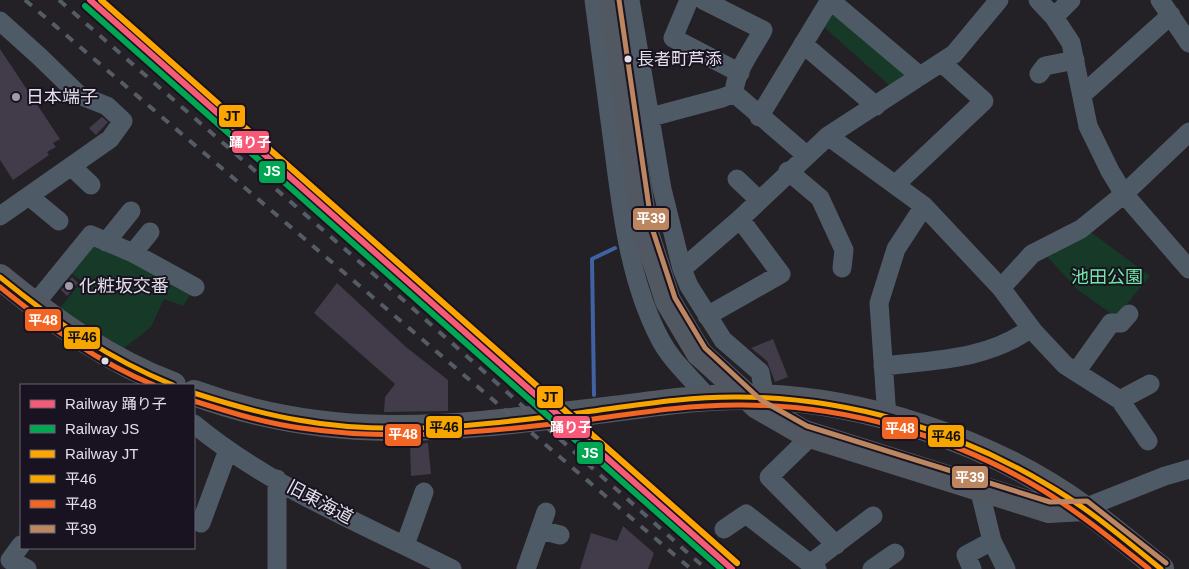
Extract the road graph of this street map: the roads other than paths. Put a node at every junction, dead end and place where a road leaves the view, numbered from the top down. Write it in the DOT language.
graph roads {
  1 [pos="594,0"];
  2 [pos="611,0"];
  3 [pos="630,0"];
  4 [pos="689,0"];
  5 [pos="702,0"];
  6 [pos="830,0"];
  7 [pos="999,0"];
  8 [pos="1038,0"];
  9 [pos="1071,0"];
  10 [pos="1160,0"];
  11 [pos="1054,17"];
  12 [pos="0,21"];
  13 [pos="1183,28"];
  14 [pos="803,44"];
  15 [pos="1075,60"];
  16 [pos="942,63"];
  17 [pos="740,73"];
  18 [pos="1040,74"];
  19 [pos="920,76"];
  20 [pos="734,92"];
  21 [pos="1082,95"];
  22 [pos="876,106"];
  23 [pos="760,116"];
  24 [pos="651,117"];
  25 [pos="1189,132"];
  26 [pos="828,136"];
  27 [pos="806,155"];
  28 [pos="72,167"];
  29 [pos="788,171"];
  30 [pos="737,179"];
  31 [pos="896,184"];
  32 [pos="91,185"];
  33 [pos="1124,194"];
  34 [pos="30,197"];
  35 [pos="759,200"];
  36 [pos="924,206"];
  37 [pos="131,211"];
  38 [pos="0,216"];
  39 [pos="740,219"];
  40 [pos="59,221"];
  41 [pos="150,232"];
  42 [pos="106,242"];
  43 [pos="133,253"];
  44 [pos="842,268"];
  45 [pos="682,269"];
  46 [pos="1189,269"];
  47 [pos="0,277"];
  48 [pos="195,287"];
  49 [pos="1001,288"];
  50 [pos="34,305"];
  51 [pos="1129,314"];
  52 [pos="707,316"];
  53 [pos="1031,328"];
  54 [pos="883,366"];
  55 [pos="1076,372"];
  56 [pos="163,384"];
  57 [pos="1150,384"];
  58 [pos="195,393"];
  59 [pos="708,398"];
  60 [pos="764,398"];
  61 [pos="1120,400"];
  62 [pos="887,418"];
  63 [pos="195,425"];
  64 [pos="807,434"];
  65 [pos="1148,441"];
  66 [pos="228,450"];
  67 [pos="1189,469"];
  68 [pos="277,479"];
  69 [pos="979,488"];
  70 [pos="424,492"];
  71 [pos="1084,508"];
  72 [pos="546,512"];
  73 [pos="873,516"];
  74 [pos="200,524"];
  75 [pos="724,529"];
  76 [pos="541,530"];
  77 [pos="560,535"];
  78 [pos="992,541"];
  79 [pos="405,545"];
  80 [pos="836,545"];
  81 [pos="895,553"];
  82 [pos="9,556"];
  83 [pos="814,566"];
  84 [pos="27,569"];
  85 [pos="278,569"];
  86 [pos="452,569"];
  87 [pos="526,569"];
  88 [pos="872,569"];
  89 [pos="972,569"];
  90 [pos="1006,569"];
  91 [pos="1161,569"];
  1 -- 59 [label="street"];
  2 -- 64 [label="highway, bridge"];
  3 -- 24 [label="street"];
  4 -- 17 [label="street"];
  5 -- 17 [label="street"];
  6 -- 14 [label="street"];
  6 -- 19 [label="street"];
  7 -- 16 [label="street"];
  8 -- 11 [label="street"];
  9 -- 11 [label="street"];
  10 -- 13 [label="street"];
  11 -- 15 [label="street"];
  12 -- 28 [label="street"];
  13 -- 21 [label="street"];
  14 -- 22 [label="street"];
  14 -- 23 [label="street"];
  15 -- 18 [label="street"];
  15 -- 21 [label="street"];
  16 -- 19 [label="street"];
  16 -- 31 [label="street"];
  17 -- 20 [label="street"];
  19 -- 22 [label="street"];
  20 -- 23 [label="street"];
  20 -- 24 [label="street"];
  21 -- 33 [label="street"];
  22 -- 26 [label="street"];
  23 -- 27 [label="street"];
  24 -- 45 [label="street"];
  25 -- 33 [label="street"];
  26 -- 27 [label="street"];
  26 -- 31 [label="street"];
  27 -- 29 [label="street"];
  28 -- 32 [label="street"];
  28 -- 34 [label="street"];
  29 -- 35 [label="street"];
  29 -- 44 [label="street"];
  30 -- 35 [label="street"];
  31 -- 36 [label="street"];
  33 -- 46 [label="street"];
  33 -- 49 [label="street"];
  34 -- 38 [label="street"];
  34 -- 40 [label="street"];
  35 -- 39 [label="street"];
  36 -- 49 [label="street"];
  36 -- 54 [label="street"];
  37 -- 42 [label="street"];
  39 -- 45 [label="street"];
  39 -- 52 [label="street"];
  41 -- 43 [label="street"];
  42 -- 43 [label="street"];
  42 -- 50 [label="street"];
  43 -- 48 [label="street"];
  45 -- 52 [label="street"];
  47 -- 50 [label="highway"];
  49 -- 53 [label="street"];
  50 -- 56 [label="highway"];
  51 -- 55 [label="street"];
  52 -- 60 [label="street"];
  53 -- 54 [label="street"];
  53 -- 55 [label="street"];
  54 -- 62 [label="street"];
  55 -- 61 [label="street"];
  57 -- 61 [label="street"];
  58 -- 59 [label="highway"];
  59 -- 60 [label="highway"];
  60 -- 62 [label="highway"];
  61 -- 65 [label="street"];
  62 -- 71 [label="highway"];
  63 -- 66 [label="street, 旧東海道"];
  64 -- 69 [label="highway"];
  64 -- 80 [label="street"];
  66 -- 68 [label="street, 旧東海道"];
  66 -- 74 [label="street"];
  67 -- 71 [label="street"];
  68 -- 79 [label="street, 旧東海道"];
  68 -- 85 [label="street"];
  69 -- 71 [label="highway"];
  69 -- 78 [label="street"];
  70 -- 79 [label="street"];
  71 -- 91 [label="highway"];
  72 -- 76 [label="street"];
  73 -- 80 [label="street"];
  75 -- 83 [label="street"];
  76 -- 77 [label="street"];
  76 -- 87 [label="street"];
  78 -- 89 [label="street"];
  78 -- 90 [label="street"];
  79 -- 86 [label="street, 旧東海道"];
  80 -- 83 [label="street"];
  81 -- 88 [label="street"];
  82 -- 84 [label="street"];
}
